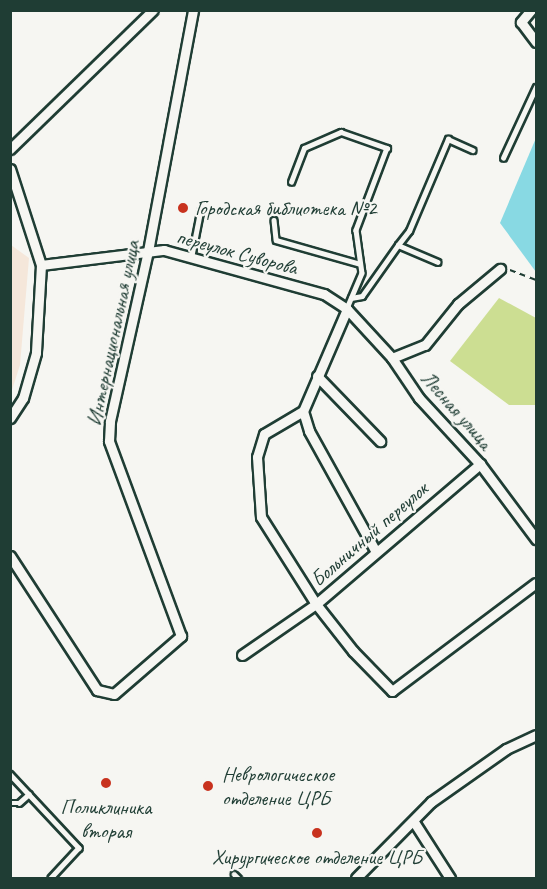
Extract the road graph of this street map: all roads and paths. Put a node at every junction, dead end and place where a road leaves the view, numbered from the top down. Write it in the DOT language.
graph roads {
  1 [pos="153,10"];
  2 [pos="193,10"];
  3 [pos="531,10"];
  4 [pos="537,42"];
  5 [pos="537,87"];
  6 [pos="10,149"];
  7 [pos="473,150"];
  8 [pos="503,158"];
  9 [pos="10,169"];
  10 [pos="291,182"];
  11 [pos="200,212"];
  12 [pos="273,220"];
  13 [pos="398,245"];
  14 [pos="148,251"];
  15 [pos="191,258"];
  16 [pos="438,262"];
  17 [pos="360,264"];
  18 [pos="41,265"];
  19 [pos="500,269"];
  20 [pos="537,280"];
  21 [pos="351,298"];
  22 [pos="347,309"];
  23 [pos="392,358"];
  24 [pos="317,376"];
  25 [pos="303,411"];
  26 [pos="10,418"];
  27 [pos="380,441"];
  28 [pos="480,464"];
  29 [pos="537,538"];
  30 [pos="375,550"];
  31 [pos="10,556"];
  32 [pos="537,584"];
  33 [pos="316,604"];
  34 [pos="242,655"];
  35 [pos="537,735"];
  36 [pos="10,774"];
  37 [pos="29,794"];
  38 [pos="10,803"];
  39 [pos="414,822"];
  40 [pos="51,879"];
  41 [pos="356,879"];
  42 [pos="450,879"];
  1 -- 6 [label="street"];
  2 -- 14 [label="street, Интернациональная улица"];
  3 -- 4 [label="street"];
  5 -- 8 [label="lane"];
  7 -- 13 [label="lane"];
  9 -- 18 [label="street"];
  10 -- 17 [label="lane"];
  11 -- 15 [label="lane"];
  12 -- 17 [label="lane"];
  13 -- 16 [label="lane"];
  13 -- 21 [label="lane"];
  14 -- 15 [label="street, переулок Суворова"];
  14 -- 18 [label="street, переулок Суворова"];
  14 -- 31 [label="street, Интернациональная улица"];
  15 -- 22 [label="street, переулок Суворова"];
  17 -- 21 [label="lane"];
  18 -- 26 [label="street"];
  19 -- 20 [label="path"];
  19 -- 23 [label="street"];
  21 -- 22 [label="lane"];
  22 -- 23 [label="street, Лесная улица"];
  22 -- 24 [label="street"];
  23 -- 28 [label="street, Лесная улица"];
  24 -- 25 [label="street"];
  24 -- 27 [label="street"];
  25 -- 30 [label="street"];
  25 -- 33 [label="street"];
  28 -- 29 [label="street, Лесная улица"];
  28 -- 30 [label="street, Больничный переулок"];
  30 -- 33 [label="street, Больничный переулок"];
  32 -- 33 [label="street, Больничный переулок"];
  33 -- 34 [label="street"];
  35 -- 39 [label="street"];
  36 -- 37 [label="lane"];
  37 -- 38 [label="lane"];
  37 -- 40 [label="lane"];
  39 -- 41 [label="street"];
  39 -- 42 [label="street"];
}
